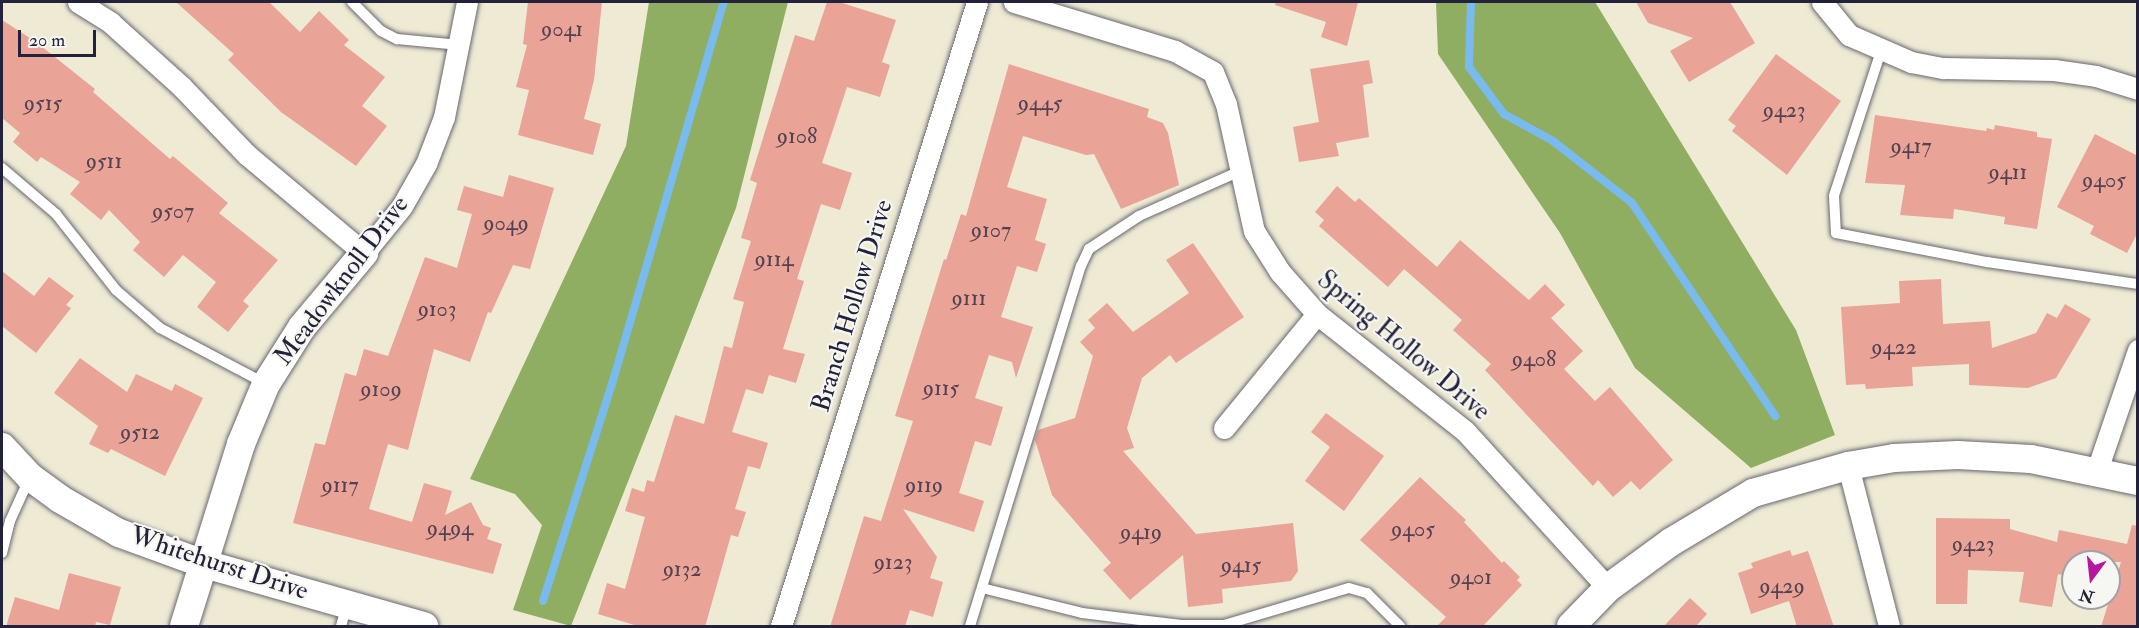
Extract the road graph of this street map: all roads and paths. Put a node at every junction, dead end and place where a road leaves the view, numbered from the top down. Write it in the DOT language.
graph roads {
  1 [pos="78,2"];
  2 [pos="352,2"];
  3 [pos="467,2"];
  4 [pos="977,2"];
  5 [pos="1014,2"];
  6 [pos="1822,2"];
  7 [pos="460,45"];
  8 [pos="1881,51"];
  9 [pos="2138,89"];
  10 [pos="2,168"];
  11 [pos="1238,172"];
  12 [pos="364,253"];
  13 [pos="2138,284"];
  14 [pos="1317,314"];
  15 [pos="2138,350"];
  16 [pos="266,384"];
  17 [pos="1224,428"];
  18 [pos="2,447"];
  19 [pos="1848,466"];
  20 [pos="2097,470"];
  21 [pos="30,477"];
  22 [pos="2138,481"];
  23 [pos="2,553"];
  24 [pos="201,563"];
  25 [pos="982,588"];
  26 [pos="1608,588"];
  27 [pos="344,616"];
  28 [pos="184,627"];
  29 [pos="424,627"];
  30 [pos="781,627"];
  31 [pos="970,627"];
  32 [pos="1400,627"];
  33 [pos="1571,627"];
  34 [pos="1889,627"];
  1 -- 12 [label="street"];
  2 -- 7 [label="lane"];
  3 -- 7 [label="street, Meadowknoll Drive"];
  4 -- 30 [label="street, Branch Hollow Drive"];
  5 -- 11 [label="street, Spring Hollow Drive"];
  6 -- 8 [label="street"];
  7 -- 12 [label="street, Meadowknoll Drive"];
  8 -- 9 [label="street"];
  8 -- 13 [label="lane"];
  10 -- 16 [label="lane"];
  11 -- 14 [label="street, Spring Hollow Drive"];
  11 -- 25 [label="lane"];
  12 -- 16 [label="street, Meadowknoll Drive"];
  14 -- 17 [label="street"];
  14 -- 26 [label="street, Spring Hollow Drive"];
  15 -- 20 [label="street"];
  16 -- 24 [label="street, Meadowknoll Drive"];
  18 -- 21 [label="street, Whitehurst Drive"];
  19 -- 20 [label="street"];
  19 -- 26 [label="street"];
  19 -- 34 [label="street"];
  20 -- 22 [label="street"];
  21 -- 23 [label="lane"];
  21 -- 24 [label="street, Whitehurst Drive"];
  24 -- 27 [label="street, Whitehurst Drive"];
  24 -- 28 [label="street, Meadowknoll Drive"];
  25 -- 31 [label="lane"];
  25 -- 32 [label="lane"];
  26 -- 33 [label="street"];
  27 -- 29 [label="street, Whitehurst Drive"];
}
